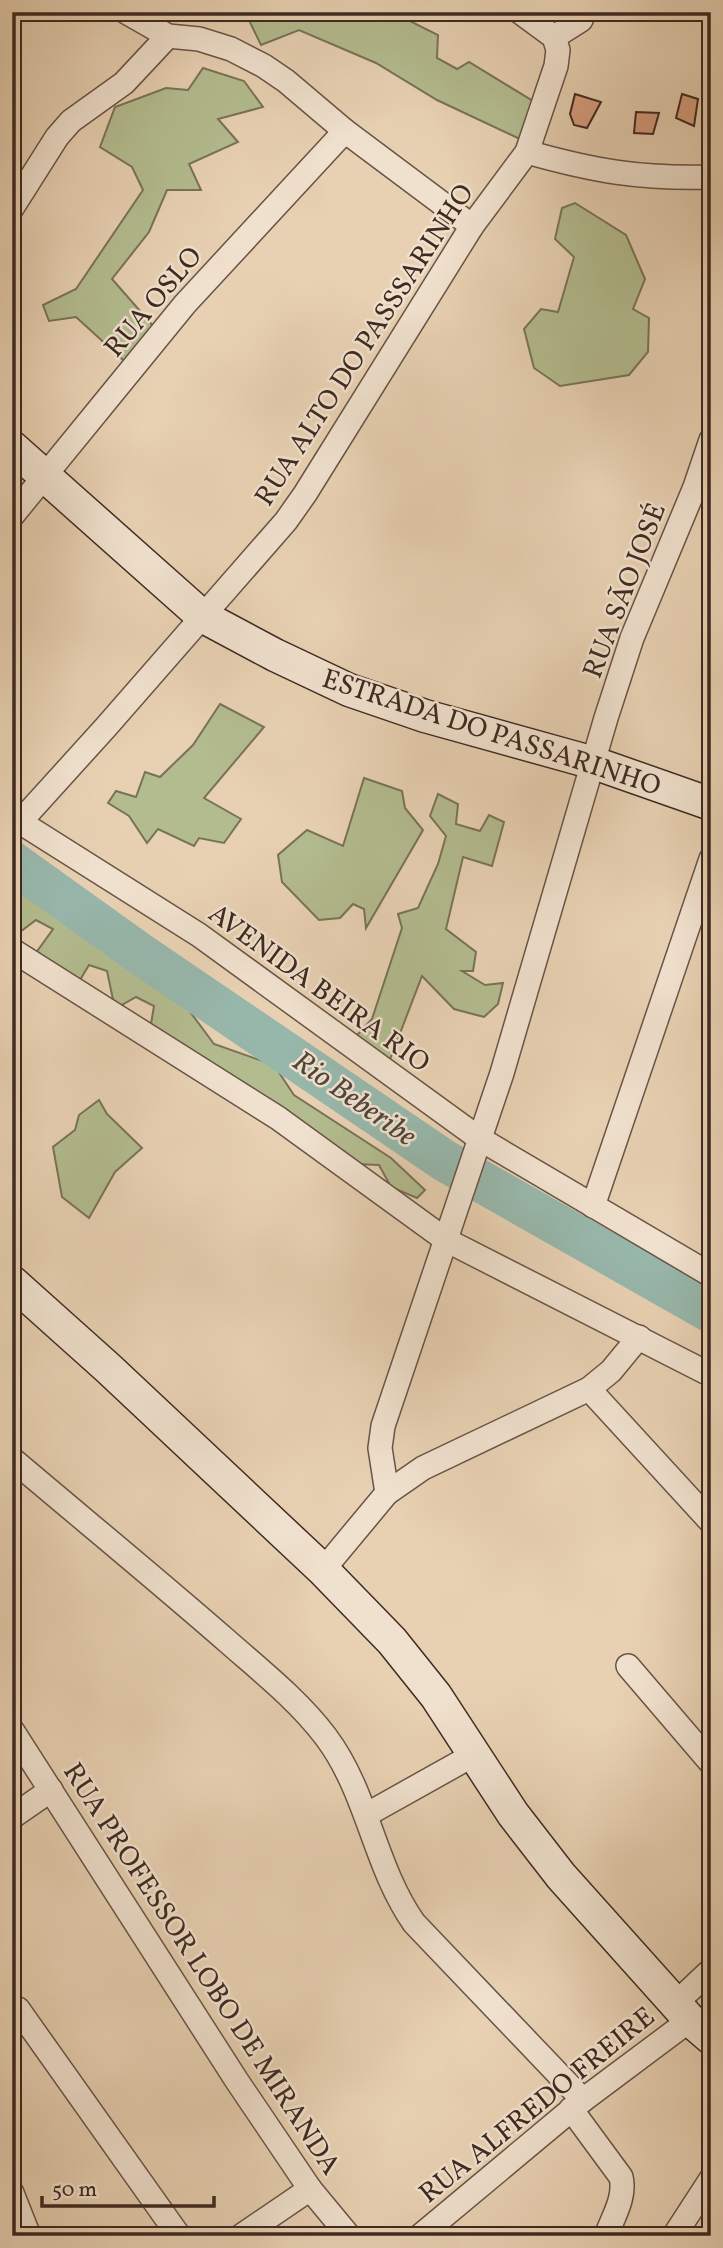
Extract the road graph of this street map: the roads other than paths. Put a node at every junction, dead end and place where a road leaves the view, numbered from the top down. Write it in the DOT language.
graph roads {
  1 [pos="126,12"];
  2 [pos="520,12"];
  3 [pos="584,12"];
  4 [pos="169,36"];
  5 [pos="554,37"];
  6 [pos="345,131"];
  7 [pos="527,152"];
  8 [pos="711,177"];
  9 [pos="12,208"];
  10 [pos="472,226"];
  11 [pos="711,440"];
  12 [pos="12,447"];
  13 [pos="46,475"];
  14 [pos="12,516"];
  15 [pos="202,616"];
  16 [pos="594,762"];
  17 [pos="711,804"];
  18 [pos="16,820"];
  19 [pos="711,859"];
  20 [pos="12,950"];
  21 [pos="477,1147"];
  22 [pos="593,1206"];
  23 [pos="449,1229"];
  24 [pos="711,1275"];
  25 [pos="12,1282"];
  26 [pos="639,1337"];
  27 [pos="711,1375"];
  28 [pos="589,1389"];
  29 [pos="12,1459"];
  30 [pos="387,1493"];
  31 [pos="711,1522"];
  32 [pos="323,1570"];
  33 [pos="628,1666"];
  34 [pos="12,1730"];
  35 [pos="475,1754"];
  36 [pos="711,1763"];
  37 [pos="51,1790"];
  38 [pos="366,1815"];
  39 [pos="12,1817"];
  40 [pos="711,1970"];
  41 [pos="18,2009"];
  42 [pos="692,2020"];
  43 [pos="577,2105"];
  44 [pos="711,2179"];
  45 [pos="310,2189"];
  46 [pos="12,2193"];
  47 [pos="29,2236"];
  48 [pos="178,2236"];
  49 [pos="241,2236"];
  50 [pos="349,2236"];
  51 [pos="421,2236"];
  52 [pos="606,2236"];
  53 [pos="674,2236"];
  1 -- 4 [label="street"];
  2 -- 5 [label="street"];
  3 -- 5 [label="street"];
  4 -- 6 [label="street"];
  4 -- 9 [label="street"];
  5 -- 7 [label="street, RUA ALTO DO PASSSARINHO"];
  6 -- 10 [label="street"];
  6 -- 13 [label="street, RUA OSLO"];
  7 -- 8 [label="street"];
  7 -- 10 [label="street, RUA ALTO DO PASSSARINHO"];
  10 -- 15 [label="street, RUA ALTO DO PASSSARINHO"];
  11 -- 16 [label="street, RUA SÃO JOSÉ"];
  12 -- 13 [label="street, ESTRADA DO PASSARINHO"];
  13 -- 14 [label="street, RUA OSLO"];
  13 -- 15 [label="street, ESTRADA DO PASSARINHO"];
  15 -- 16 [label="street, ESTRADA DO PASSARINHO"];
  15 -- 18 [label="street, RUA ALTO DO PASSSARINHO"];
  16 -- 17 [label="street, ESTRADA DO PASSARINHO"];
  16 -- 21 [label="street, RUA SÃO JOSÉ"];
  18 -- 21 [label="street, AVENIDA BEIRA RIO"];
  19 -- 22 [label="street"];
  20 -- 23 [label="street"];
  21 -- 22 [label="street, AVENIDA BEIRA RIO"];
  21 -- 23 [label="street, RUA SÃO JOSÉ"];
  22 -- 24 [label="street, AVENIDA BEIRA RIO"];
  23 -- 26 [label="street"];
  23 -- 30 [label="street, RUA SÃO JOSÉ"];
  25 -- 32 [label="street"];
  26 -- 27 [label="street"];
  26 -- 28 [label="street"];
  28 -- 30 [label="street"];
  28 -- 31 [label="street"];
  29 -- 38 [label="street"];
  30 -- 32 [label="street"];
  32 -- 35 [label="street"];
  33 -- 36 [label="street"];
  34 -- 37 [label="street, RUA PROFESSOR LOBO DE MIRANDA"];
  35 -- 38 [label="street"];
  35 -- 42 [label="street"];
  37 -- 39 [label="street"];
  37 -- 45 [label="street, RUA PROFESSOR LOBO DE MIRANDA"];
  38 -- 43 [label="street"];
  40 -- 42 [label="street, RUA ALFREDO FREIRE"];
  41 -- 48 [label="street"];
  42 -- 43 [label="street, RUA ALFREDO FREIRE"];
  43 -- 51 [label="street, RUA ALFREDO FREIRE"];
  43 -- 52 [label="street"];
  44 -- 53 [label="street"];
  45 -- 49 [label="street"];
  45 -- 50 [label="street, RUA PROFESSOR LOBO DE MIRANDA"];
  46 -- 47 [label="street"];
}
